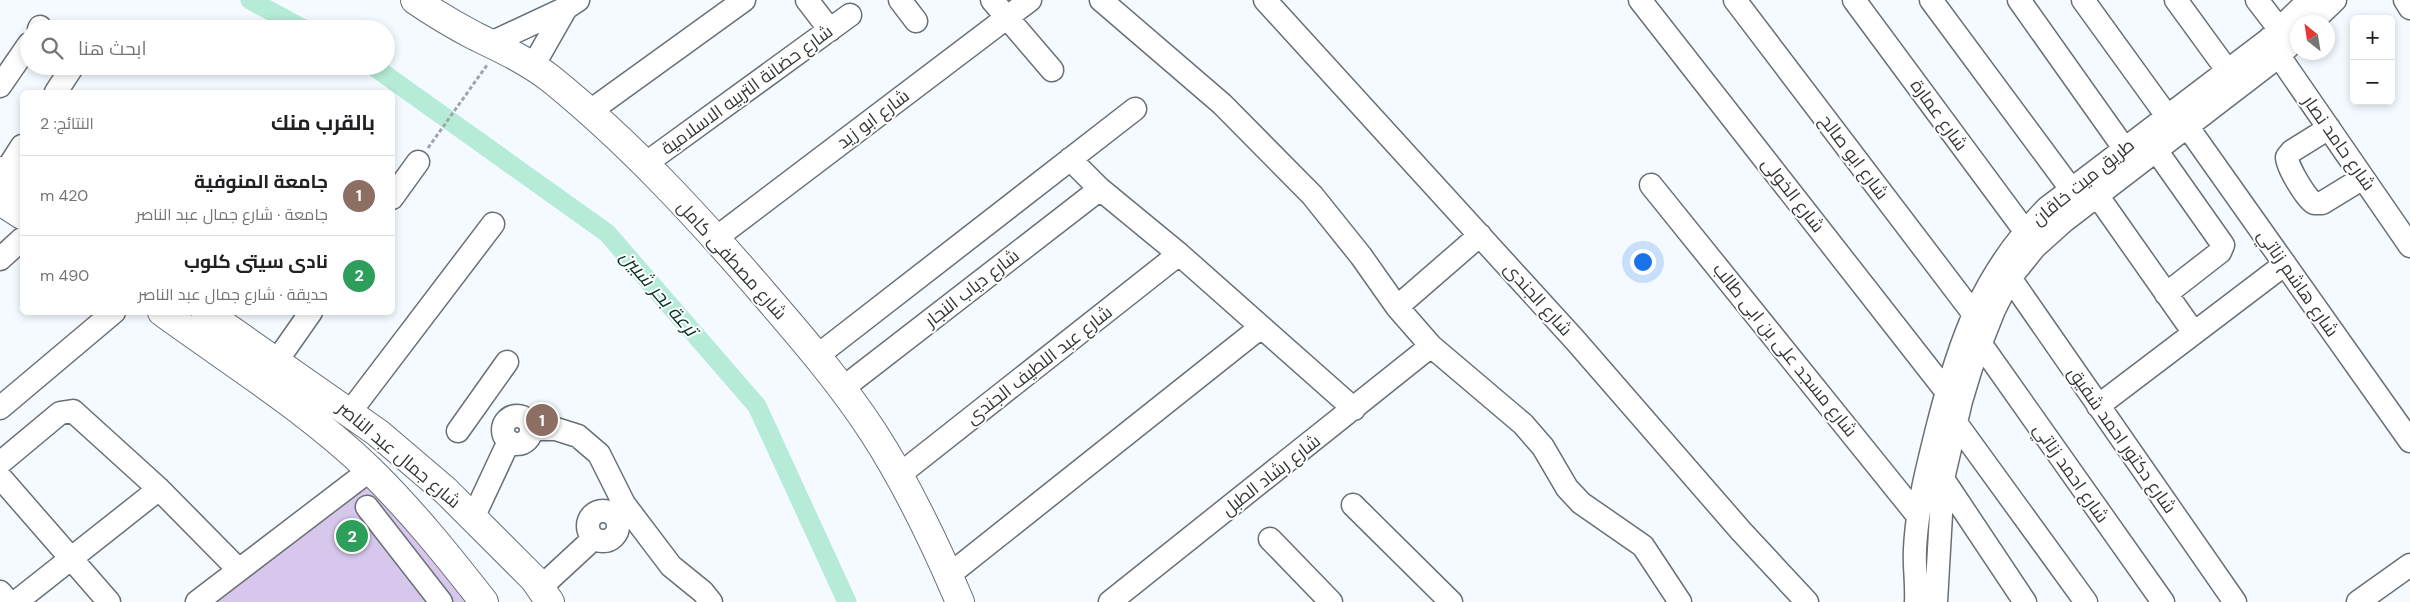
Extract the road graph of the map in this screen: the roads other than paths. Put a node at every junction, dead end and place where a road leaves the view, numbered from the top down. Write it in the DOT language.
graph roads {
  1 [pos="415,0"];
  2 [pos="744,0"];
  3 [pos="807,0"];
  4 [pos="900,0"];
  5 [pos="992,0"];
  6 [pos="1030,0"];
  7 [pos="1101,0"];
  8 [pos="1265,0"];
  9 [pos="1640,0"];
  10 [pos="1735,0"];
  11 [pos="1854,0"];
  12 [pos="1931,0"];
  13 [pos="2019,0"];
  14 [pos="2083,0"];
  15 [pos="2176,0"];
  16 [pos="2258,0"];
  17 [pos="2309,0"];
  18 [pos="2335,0"];
  19 [pos="2405,0"];
  20 [pos="572,4"];
  21 [pos="2410,8"];
  22 [pos="850,15"];
  23 [pos="2319,15"];
  24 [pos="1007,17"];
  25 [pos="916,21"];
  26 [pos="830,30"];
  27 [pos="2281,41"];
  28 [pos="491,43"];
  29 [pos="20,57"];
  30 [pos="533,66"];
  31 [pos="1052,70"];
  32 [pos="2227,70"];
  33 [pos="67,75"];
  34 [pos="0,86"];
  35 [pos="57,90"];
  36 [pos="1135,109"];
  37 [pos="589,112"];
  38 [pos="2167,116"];
  39 [pos="2187,126"];
  40 [pos="2329,128"];
  41 [pos="2124,148"];
  42 [pos="2156,150"];
  43 [pos="20,151"];
  44 [pos="1070,159"];
  45 [pos="418,162"];
  46 [pos="645,164"];
  47 [pos="9,177"];
  48 [pos="2363,178"];
  49 [pos="1651,185"];
  50 [pos="1100,188"];
  51 [pos="2071,189"];
  52 [pos="395,194"];
  53 [pos="2097,194"];
  54 [pos="0,201"];
  55 [pos="20,214"];
  56 [pos="493,224"];
  57 [pos="2024,231"];
  58 [pos="1480,236"];
  59 [pos="716,238"];
  60 [pos="20,241"];
  61 [pos="2410,246"];
  62 [pos="1179,254"];
  63 [pos="0,259"];
  64 [pos="2285,264"];
  65 [pos="2010,278"];
  66 [pos="2166,294"];
  67 [pos="1397,307"];
  68 [pos="1973,314"];
  69 [pos="110,315"];
  70 [pos="166,315"];
  71 [pos="209,315"];
  72 [pos="309,315"];
  73 [pos="1261,327"];
  74 [pos="2194,333"];
  75 [pos="1980,344"];
  76 [pos="1431,346"];
  77 [pos="817,356"];
  78 [pos="276,362"];
  79 [pos="507,362"];
  80 [pos="843,388"];
  81 [pos="1946,391"];
  82 [pos="485,394"];
  83 [pos="2098,406"];
  84 [pos="0,408"];
  85 [pos="1354,409"];
  86 [pos="350,412"];
  87 [pos="511,416"];
  88 [pos="1956,423"];
  89 [pos="532,429"];
  90 [pos="458,431"];
  91 [pos="509,441"];
  92 [pos="2410,441"];
  93 [pos="0,463"];
  94 [pos="370,470"];
  95 [pos="898,476"];
  96 [pos="0,477"];
  97 [pos="1943,479"];
  98 [pos="159,489"];
  99 [pos="1353,505"];
  100 [pos="367,507"];
  101 [pos="618,509"];
  102 [pos="1918,516"];
  103 [pos="473,518"];
  104 [pos="1270,539"];
  105 [pos="71,559"];
  106 [pos="2410,565"];
  107 [pos="239,570"];
  108 [pos="949,575"];
  109 [pos="539,593"];
  110 [pos="6,599"];
  111 [pos="109,602"];
  112 [pos="197,602"];
  113 [pos="441,602"];
  114 [pos="484,602"];
  115 [pos="711,602"];
  116 [pos="960,602"];
  117 [pos="1110,602"];
  118 [pos="1331,602"];
  119 [pos="1451,602"];
  120 [pos="1680,602"];
  121 [pos="1807,602"];
  122 [pos="1916,602"];
  123 [pos="1936,602"];
  124 [pos="2025,602"];
  125 [pos="2086,602"];
  126 [pos="2163,602"];
  127 [pos="2235,602"];
  128 [pos="2358,602"];
  1 -- 28 [label="main road, شارع مصطفى كامل"];
  2 -- 37 [label="street"];
  3 -- 26 [label="street"];
  4 -- 25 [label="street"];
  5 -- 24 [label="street"];
  6 -- 24 [label="street, شارع ابو زيد"];
  7 -- 67 [label="street"];
  8 -- 58 [label="street, شارع الجندى"];
  9 -- 81 [label="street, شارع الخولى"];
  10 -- 68 [label="street, شارع ابو صالح"];
  11 -- 57 [label="street, شارع عمارة"];
  12 -- 51 [label="street"];
  13 -- 41 [label="street"];
  14 -- 38 [label="street"];
  15 -- 32 [label="street"];
  16 -- 27 [label="street, شارع حامد نصار"];
  17 -- 27 [label="street, طريق ميت خاقان"];
  18 -- 23 [label="street"];
  19 -- 21 [label="street"];
  20 -- 28 [label="street"];
  20 -- 30 [label="street"];
  22 -- 26 [label="street, شارع حضانة التربيه الاسلامية"];
  24 -- 31 [label="street"];
  24 -- 59 [label="street, شارع ابو زيد"];
  26 -- 46 [label="street, شارع حضانة التربيه الاسلامية"];
  27 -- 32 [label="street, طريق ميت خاقان"];
  27 -- 39 [label="street, طريق ميت خاقان"];
  27 -- 40 [label="street, شارع حامد نصار"];
  28 -- 30 [label="main road, شارع مصطفى كامل"];
  29 -- 34 [label="street"];
  30 -- 37 [label="main road, شارع مصطفى كامل"];
  32 -- 38 [label="street, طريق ميت خاقان"];
  33 -- 35 [label="street"];
  36 -- 44 [label="street"];
  37 -- 46 [label="main road, شارع مصطفى كامل"];
  38 -- 41 [label="street, طريق ميت خاقان"];
  39 -- 42 [label="street, طريق ميت خاقان"];
  39 -- 64 [label="street, شارع هاشم زناتي"];
  40 -- 48 [label="street, شارع حامد نصار"];
  40 -- 48 [label="street"];
  41 -- 51 [label="street, طريق ميت خاقان"];
  42 -- 53 [label="street, طريق ميت خاقان"];
  42 -- 66 [label="street"];
  43 -- 47 [label="street"];
  44 -- 50 [label="street"];
  44 -- 77 [label="street"];
  45 -- 52 [label="street"];
  46 -- 59 [label="main road, شارع مصطفى كامل"];
  48 -- 61 [label="street, شارع حامد نصار"];
  49 -- 102 [label="street, شارع مسجد على بن ابى طالب"];
  50 -- 62 [label="street"];
  50 -- 80 [label="street, شارع دياب النجار"];
  51 -- 57 [label="street, طريق ميت خاقان"];
  53 -- 65 [label="street, طريق ميت خاقان"];
  53 -- 66 [label="street"];
  54 -- 55 [label="main road"];
  56 -- 86 [label="street"];
  57 -- 68 [label="street, طريق ميت خاقان"];
  58 -- 67 [label="street"];
  58 -- 121 [label="street, شارع الجندى"];
  59 -- 77 [label="main road, شارع مصطفى كامل"];
  60 -- 63 [label="street"];
  62 -- 73 [label="street"];
  62 -- 95 [label="street, شارع عبد اللطيف الجندى"];
  64 -- 74 [label="street"];
  64 -- 92 [label="street, شارع هاشم زناتي"];
  65 -- 75 [label="street, طريق ميت خاقان"];
  65 -- 83 [label="street, شارع دكتور احمد شفيق"];
  66 -- 74 [label="street"];
  67 -- 76 [label="street"];
  68 -- 81 [label="street, طريق ميت خاقان"];
  69 -- 84 [label="street"];
  70 -- 94 [label="main road, شارع جمال عبد الناصر"];
  71 -- 78 [label="main road, شارع جمال عبد الناصر"];
  72 -- 78 [label="street"];
  73 -- 85 [label="street"];
  73 -- 108 [label="street"];
  74 -- 83 [label="street"];
  75 -- 88 [label="street, طريق ميت خاقان"];
  75 -- 126 [label="street, شارع احمد زناتي"];
  76 -- 85 [label="street, شارع رشاد الطبل"];
  76 -- 120 [label="street"];
  77 -- 80 [label="main road, شارع مصطفى كامل"];
  78 -- 86 [label="main road, شارع جمال عبد الناصر"];
  79 -- 82 [label="street"];
  80 -- 95 [label="main road, شارع مصطفى كامل"];
  81 -- 102 [label="street, طريق ميت خاقان"];
  82 -- 87 [label="street"];
  82 -- 90 [label="street"];
  83 -- 127 [label="street, شارع دكتور احمد شفيق"];
  85 -- 117 [label="street, شارع رشاد الطبل"];
  86 -- 103 [label="main road, شارع جمال عبد الناصر"];
  87 -- 89 [label="street"];
  87 -- 91 [label="street"];
  88 -- 97 [label="street, طريق ميت خاقان"];
  88 -- 125 [label="street"];
  89 -- 91 [label="street"];
  89 -- 101 [label="street"];
  91 -- 103 [label="street"];
  93 -- 98 [label="street"];
  94 -- 107 [label="street"];
  94 -- 114 [label="main road, شارع جمال عبد الناصر"];
  95 -- 108 [label="main road, شارع مصطفى كامل"];
  96 -- 105 [label="street"];
  97 -- 123 [label="street, طريق ميت خاقان"];
  97 -- 124 [label="street"];
  98 -- 105 [label="street"];
  98 -- 107 [label="street"];
  99 -- 119 [label="street"];
  100 -- 113 [label="street"];
  101 -- 109 [label="street"];
  101 -- 115 [label="street"];
  102 -- 122 [label="street, طريق ميت خاقان"];
  103 -- 109 [label="main road, شارع جمال عبد الناصر"];
  104 -- 118 [label="street"];
  105 -- 110 [label="street"];
  105 -- 111 [label="street"];
  106 -- 128 [label="street"];
  107 -- 112 [label="street"];
  108 -- 116 [label="main road, شارع مصطفى كامل"];
}
